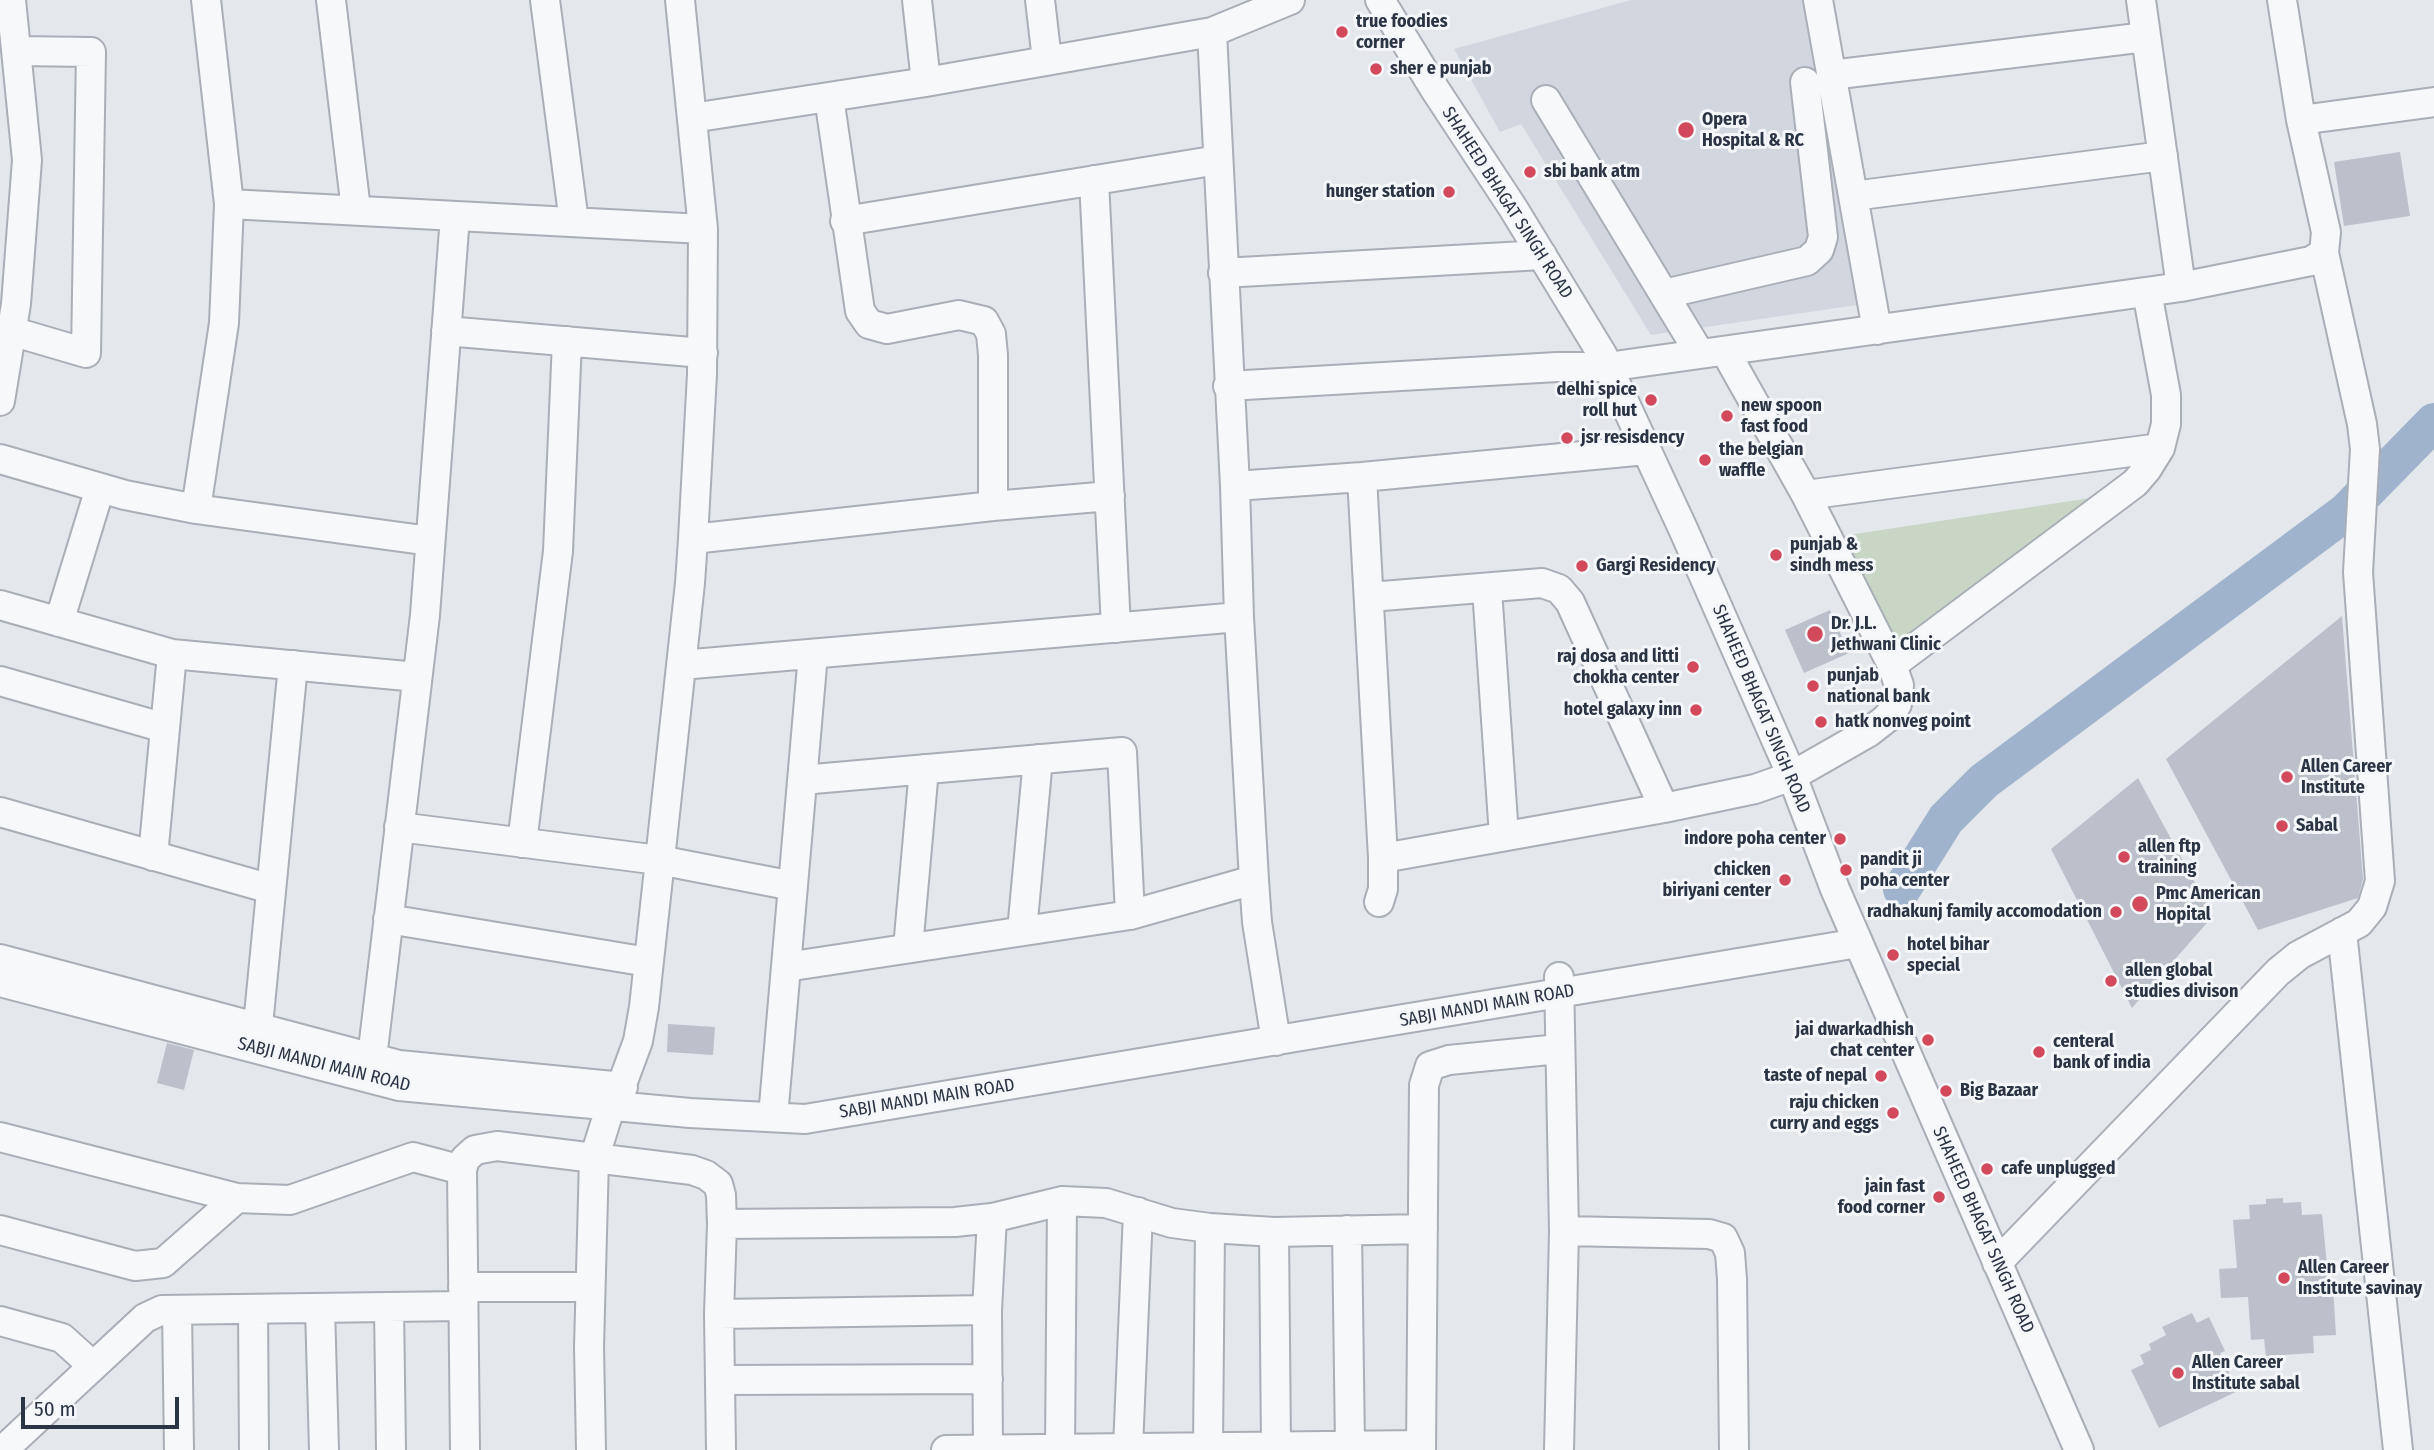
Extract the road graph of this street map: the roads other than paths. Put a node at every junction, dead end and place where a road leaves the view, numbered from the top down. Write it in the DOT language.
graph roads {
  1 [pos="11,0"];
  2 [pos="206,0"];
  3 [pos="331,0"];
  4 [pos="545,0"];
  5 [pos="680,0"];
  6 [pos="917,0"];
  7 [pos="1040,0"];
  8 [pos="1290,0"];
  9 [pos="1380,0"];
  10 [pos="1818,0"];
  11 [pos="2141,0"];
  12 [pos="2282,0"];
  13 [pos="1212,32"];
  14 [pos="2146,37"];
  15 [pos="17,51"];
  16 [pos="1047,60"];
  17 [pos="1818,79"];
  18 [pos="926,82"];
  19 [pos="829,97"];
  20 [pos="1546,100"];
  21 [pos="2434,102"];
  22 [pos="692,118"];
  23 [pos="2301,120"];
  24 [pos="2163,156"];
  25 [pos="1218,160"];
  26 [pos="1094,180"];
  27 [pos="1853,196"];
  28 [pos="229,204"];
  29 [pos="356,210"];
  30 [pos="454,216"];
  31 [pos="845,221"];
  32 [pos="574,222"];
  33 [pos="703,229"];
  34 [pos="2324,253"];
  35 [pos="1542,255"];
  36 [pos="1223,273"];
  37 [pos="2181,288"];
  38 [pos="2147,292"];
  39 [pos="1664,295"];
  40 [pos="1877,330"];
  41 [pos="11,331"];
  42 [pos="446,331"];
  43 [pos="567,341"];
  44 [pos="1712,352"];
  45 [pos="703,353"];
  46 [pos="1607,367"];
  47 [pos="1228,386"];
  48 [pos="0,401"];
  49 [pos="2160,448"];
  50 [pos="1646,450"];
  51 [pos="0,459"];
  52 [pos="1362,477"];
  53 [pos="1235,486"];
  54 [pos="100,488"];
  55 [pos="1805,495"];
  56 [pos="1110,496"];
  57 [pos="993,506"];
  58 [pos="196,509"];
  59 [pos="693,539"];
  60 [pos="430,541"];
  61 [pos="1487,589"];
  62 [pos="1370,597"];
  63 [pos="0,605"];
  64 [pos="1239,617"];
  65 [pos="59,622"];
  66 [pos="1116,628"];
  67 [pos="172,654"];
  68 [pos="813,654"];
  69 [pos="293,665"];
  70 [pos="681,665"];
  71 [pos="1892,665"];
  72 [pos="417,677"];
  73 [pos="0,681"];
  74 [pos="165,728"];
  75 [pos="1038,759"];
  76 [pos="924,769"];
  77 [pos="1792,776"];
  78 [pos="802,779"];
  79 [pos="1664,808"];
  80 [pos="0,812"];
  81 [pos="399,827"];
  82 [pos="1504,836"];
  83 [pos="522,843"];
  84 [pos="153,856"];
  85 [pos="1383,858"];
  86 [pos="659,860"];
  87 [pos="1254,880"];
  88 [pos="793,886"];
  89 [pos="271,889"];
  90 [pos="1379,902"];
  91 [pos="1130,915"];
  92 [pos="388,919"];
  93 [pos="1022,931"];
  94 [pos="1854,934"];
  95 [pos="2343,944"];
  96 [pos="908,948"];
  97 [pos="0,959"];
  98 [pos="648,962"];
  99 [pos="786,967"];
  100 [pos="0,982"];
  101 [pos="1559,984"];
  102 [pos="1275,1032"];
  103 [pos="256,1038"];
  104 [pos="1559,1049"];
  105 [pos="369,1067"];
  106 [pos="616,1096"];
  107 [pos="773,1108"];
  108 [pos="0,1137"];
  109 [pos="594,1158"];
  110 [pos="462,1170"];
  111 [pos="237,1198"];
  112 [pos="1062,1201"];
  113 [pos="1138,1212"];
  114 [pos="992,1218"];
  115 [pos="722,1224"];
  116 [pos="1210,1228"];
  117 [pos="1423,1229"];
  118 [pos="0,1230"];
  119 [pos="1348,1230"];
  120 [pos="1564,1231"];
  121 [pos="1274,1232"];
  122 [pos="1997,1263"];
  123 [pos="590,1287"];
  124 [pos="463,1297"];
  125 [pos="389,1307"];
  126 [pos="320,1308"];
  127 [pos="253,1309"];
  128 [pos="177,1310"];
  129 [pos="987,1310"];
  130 [pos="719,1314"];
  131 [pos="0,1321"];
  132 [pos="93,1367"];
  133 [pos="988,1379"];
  134 [pos="720,1380"];
  135 [pos="1350,1446"];
  136 [pos="1208,1447"];
  137 [pos="1276,1447"];
  138 [pos="1128,1448"];
  139 [pos="1421,1448"];
  140 [pos="1060,1449"];
  141 [pos="3,1450"];
  142 [pos="179,1450"];
  143 [pos="254,1450"];
  144 [pos="324,1450"];
  145 [pos="391,1450"];
  146 [pos="465,1450"];
  147 [pos="591,1450"];
  148 [pos="721,1450"];
  149 [pos="946,1450"];
  150 [pos="988,1450"];
  151 [pos="1559,1450"];
  152 [pos="1734,1450"];
  153 [pos="2080,1450"];
  154 [pos="2398,1450"];
  1 -- 15 [label="street"];
  2 -- 28 [label="street"];
  3 -- 29 [label="street"];
  4 -- 32 [label="street"];
  5 -- 22 [label="street"];
  6 -- 18 [label="street"];
  7 -- 16 [label="street"];
  8 -- 13 [label="street"];
  9 -- 35 [label="street, SHAHEED BHAGAT SINGH ROAD"];
  10 -- 17 [label="street"];
  11 -- 14 [label="street"];
  12 -- 23 [label="street"];
  13 -- 16 [label="street"];
  13 -- 25 [label="street"];
  14 -- 17 [label="street"];
  14 -- 24 [label="street"];
  15 -- 41 [label="street"];
  15 -- 41 [label="street"];
  16 -- 18 [label="street"];
  17 -- 27 [label="street"];
  17 -- 39 [label="street"];
  18 -- 19 [label="street"];
  19 -- 22 [label="street"];
  19 -- 31 [label="street"];
  20 -- 39 [label="street"];
  21 -- 23 [label="street"];
  22 -- 33 [label="street"];
  23 -- 34 [label="street"];
  24 -- 27 [label="street"];
  24 -- 37 [label="street"];
  25 -- 26 [label="street"];
  25 -- 36 [label="street"];
  26 -- 31 [label="street"];
  26 -- 56 [label="street"];
  27 -- 40 [label="street"];
  28 -- 29 [label="street"];
  28 -- 58 [label="street"];
  29 -- 30 [label="street"];
  30 -- 32 [label="street"];
  30 -- 42 [label="street"];
  31 -- 57 [label="street"];
  32 -- 33 [label="street"];
  33 -- 45 [label="street"];
  34 -- 37 [label="street"];
  34 -- 95 [label="street"];
  35 -- 36 [label="street"];
  35 -- 46 [label="street, SHAHEED BHAGAT SINGH ROAD"];
  36 -- 47 [label="street"];
  37 -- 38 [label="street"];
  38 -- 40 [label="street"];
  38 -- 49 [label="street"];
  39 -- 44 [label="street"];
  40 -- 44 [label="street"];
  41 -- 48 [label="street"];
  42 -- 43 [label="street"];
  42 -- 60 [label="street"];
  43 -- 45 [label="street"];
  43 -- 83 [label="street"];
  44 -- 46 [label="street"];
  44 -- 55 [label="street"];
  45 -- 59 [label="street"];
  46 -- 47 [label="street"];
  46 -- 50 [label="street, SHAHEED BHAGAT SINGH ROAD"];
  47 -- 53 [label="street"];
  49 -- 55 [label="street"];
  49 -- 71 [label="street"];
  50 -- 52 [label="street"];
  50 -- 77 [label="street, SHAHEED BHAGAT SINGH ROAD"];
  51 -- 54 [label="street"];
  52 -- 53 [label="street"];
  52 -- 62 [label="street"];
  53 -- 64 [label="street"];
  54 -- 58 [label="street"];
  54 -- 65 [label="street"];
  55 -- 71 [label="street"];
  56 -- 57 [label="street"];
  56 -- 66 [label="street"];
  57 -- 59 [label="street"];
  58 -- 60 [label="street"];
  59 -- 70 [label="street"];
  60 -- 72 [label="street"];
  61 -- 62 [label="street"];
  61 -- 79 [label="street"];
  61 -- 82 [label="street"];
  62 -- 85 [label="street"];
  63 -- 65 [label="street"];
  64 -- 66 [label="street"];
  64 -- 87 [label="street"];
  65 -- 67 [label="street"];
  66 -- 68 [label="street"];
  67 -- 69 [label="street"];
  67 -- 74 [label="street"];
  68 -- 70 [label="street"];
  68 -- 78 [label="street"];
  69 -- 72 [label="street"];
  69 -- 89 [label="street"];
  70 -- 86 [label="street"];
  71 -- 77 [label="street"];
  72 -- 81 [label="street"];
  73 -- 74 [label="street"];
  74 -- 84 [label="street"];
  75 -- 76 [label="street"];
  75 -- 91 [label="street"];
  75 -- 93 [label="street"];
  76 -- 78 [label="street"];
  76 -- 96 [label="street"];
  77 -- 79 [label="street"];
  77 -- 94 [label="street, SHAHEED BHAGAT SINGH ROAD"];
  78 -- 88 [label="street"];
  79 -- 82 [label="street"];
  80 -- 84 [label="street"];
  81 -- 83 [label="street"];
  81 -- 92 [label="street"];
  82 -- 85 [label="street"];
  83 -- 86 [label="street"];
  84 -- 89 [label="street"];
  85 -- 90 [label="street"];
  86 -- 88 [label="street"];
  86 -- 98 [label="street"];
  87 -- 91 [label="street"];
  87 -- 102 [label="street"];
  88 -- 99 [label="street"];
  89 -- 103 [label="street"];
  91 -- 93 [label="street"];
  92 -- 98 [label="street"];
  92 -- 105 [label="street"];
  93 -- 96 [label="street"];
  94 -- 101 [label="street, SABJI MANDI MAIN ROAD"];
  94 -- 122 [label="street, SHAHEED BHAGAT SINGH ROAD"];
  95 -- 122 [label="street"];
  95 -- 154 [label="street"];
  96 -- 99 [label="street"];
  97 -- 103 [label="street"];
  98 -- 106 [label="street"];
  99 -- 107 [label="street"];
  100 -- 103 [label="street, SABJI MANDI MAIN ROAD"];
  101 -- 102 [label="street, SABJI MANDI MAIN ROAD"];
  101 -- 104 [label="street"];
  102 -- 107 [label="street, SABJI MANDI MAIN ROAD"];
  103 -- 105 [label="street, SABJI MANDI MAIN ROAD"];
  104 -- 117 [label="street"];
  104 -- 120 [label="street"];
  105 -- 106 [label="street, SABJI MANDI MAIN ROAD"];
  106 -- 107 [label="street, SABJI MANDI MAIN ROAD"];
  106 -- 109 [label="street"];
  108 -- 111 [label="street"];
  109 -- 110 [label="street"];
  109 -- 115 [label="street"];
  109 -- 123 [label="street"];
  110 -- 111 [label="street"];
  110 -- 124 [label="street"];
  111 -- 118 [label="street"];
  112 -- 113 [label="street"];
  112 -- 114 [label="street"];
  112 -- 140 [label="street"];
  113 -- 116 [label="street"];
  113 -- 138 [label="street"];
  114 -- 115 [label="street"];
  114 -- 129 [label="street"];
  115 -- 130 [label="street"];
  116 -- 121 [label="street"];
  116 -- 136 [label="street"];
  117 -- 119 [label="street"];
  117 -- 139 [label="street"];
  119 -- 121 [label="street"];
  119 -- 135 [label="street"];
  120 -- 151 [label="street"];
  120 -- 152 [label="street"];
  121 -- 137 [label="street"];
  122 -- 153 [label="street, SHAHEED BHAGAT SINGH ROAD"];
  123 -- 124 [label="street"];
  123 -- 147 [label="street"];
  124 -- 125 [label="street"];
  124 -- 146 [label="street"];
  125 -- 126 [label="street"];
  125 -- 145 [label="street"];
  126 -- 127 [label="street"];
  126 -- 144 [label="street"];
  127 -- 128 [label="street"];
  127 -- 143 [label="street"];
  128 -- 132 [label="street"];
  128 -- 142 [label="street"];
  129 -- 130 [label="street"];
  129 -- 133 [label="street"];
  130 -- 134 [label="street"];
  131 -- 132 [label="street"];
  132 -- 141 [label="street"];
  133 -- 134 [label="street"];
  133 -- 150 [label="street"];
  134 -- 148 [label="street"];
  135 -- 137 [label="street"];
  135 -- 139 [label="street"];
  136 -- 137 [label="street"];
  136 -- 138 [label="street"];
  138 -- 140 [label="street"];
  140 -- 150 [label="street"];
  149 -- 150 [label="street"];
}
